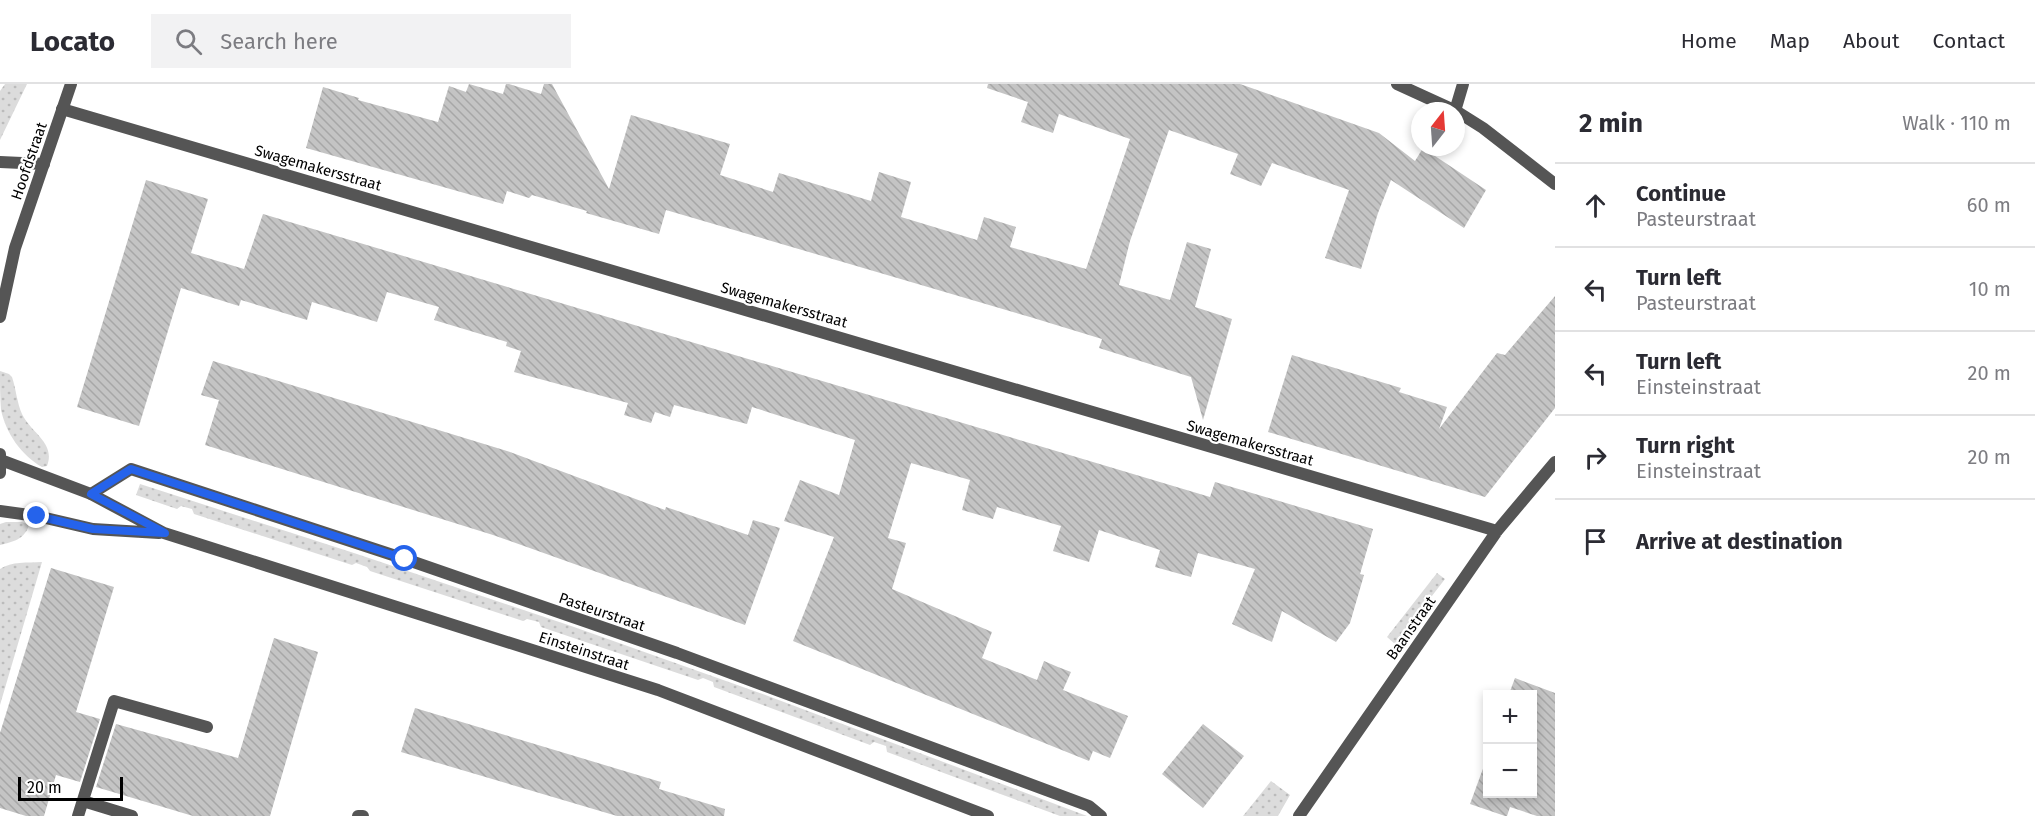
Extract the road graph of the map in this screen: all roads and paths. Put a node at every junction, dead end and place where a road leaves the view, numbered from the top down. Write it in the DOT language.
graph roads {
  1 [pos="71,84"];
  2 [pos="1397,84"];
  3 [pos="1463,84"];
  4 [pos="1436,102"];
  5 [pos="1458,102"];
  6 [pos="62,109"];
  7 [pos="1465,117"];
  8 [pos="0,162"];
  9 [pos="44,164"];
  10 [pos="1555,184"];
  11 [pos="15,248"];
  12 [pos="0,275"];
  13 [pos="0,317"];
  14 [pos="1,457"];
  15 [pos="1555,462"];
  16 [pos="0,473"];
  17 [pos="91,494"];
  18 [pos="0,511"];
  19 [pos="1497,531"];
  20 [pos="165,533"];
  21 [pos="207,727"];
  22 [pos="82,801"];
  23 [pos="78,816"];
  24 [pos="132,816"];
  25 [pos="358,816"];
  26 [pos="363,816"];
  27 [pos="988,816"];
  28 [pos="1101,816"];
  29 [pos="1299,816"];
  1 -- 6 [label="street, Hoofdstraat"];
  2 -- 4 [label="street"];
  3 -- 5 [label="street"];
  6 -- 9 [label="street, Hoofdstraat"];
  6 -- 19 [label="street, Swagemakersstraat"];
  7 -- 10 [label="street"];
  8 -- 9 [label="street"];
  9 -- 11 [label="street, Hoofdstraat"];
  11 -- 12 [label="street, Hoofdstraat"];
  11 -- 13 [label="street, Hoofdstraat"];
  14 -- 16 [label="street"];
  14 -- 17 [label="street, Einsteinstraat"];
  15 -- 19 [label="street, Baanstraat"];
  17 -- 20 [label="street, Einsteinstraat"];
  17 -- 28 [label="street, Pasteurstraat"];
  18 -- 20 [label="street, Einsteinstraat"];
  19 -- 29 [label="street, Baanstraat"];
  20 -- 27 [label="street, Einsteinstraat"];
  21 -- 22 [label="street"];
  22 -- 23 [label="street"];
  22 -- 24 [label="street"];
  25 -- 26 [label="street"];
}
